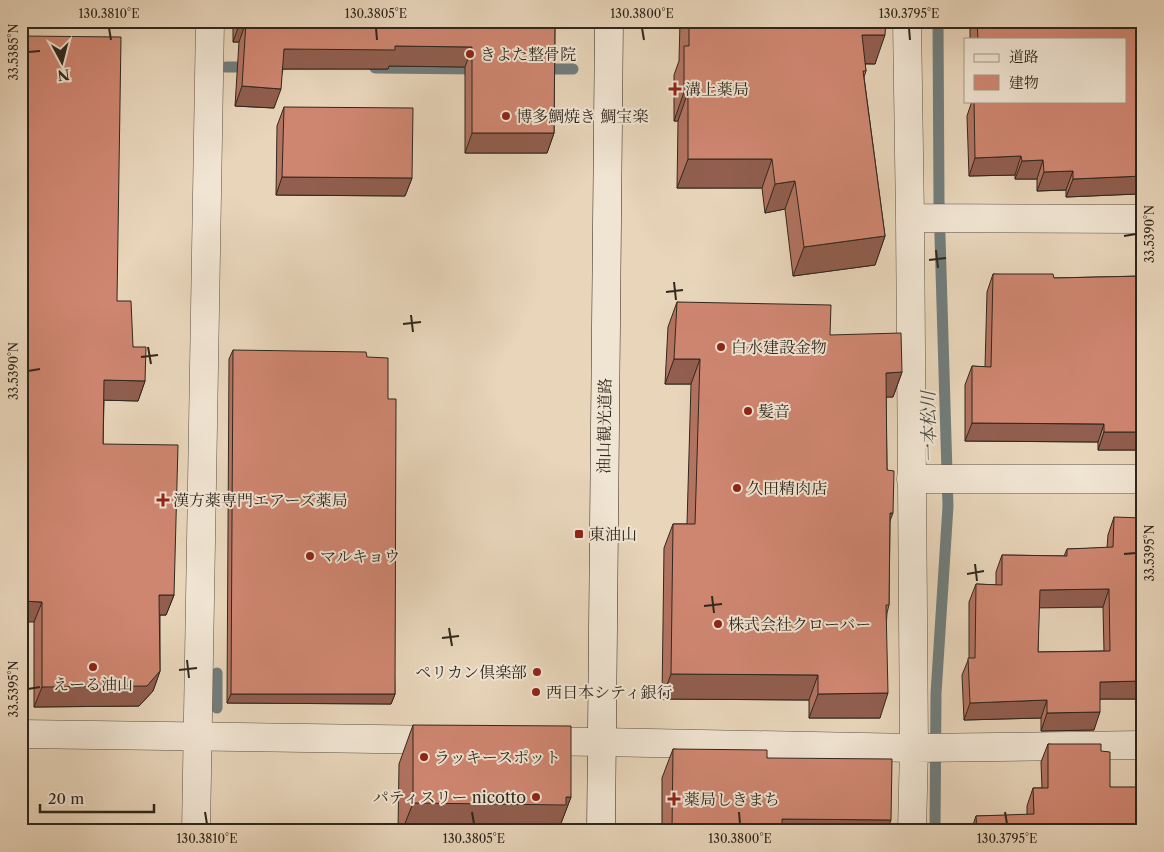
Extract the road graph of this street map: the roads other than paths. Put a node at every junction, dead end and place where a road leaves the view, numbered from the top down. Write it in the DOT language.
graph roads {
  1 [pos="210,21"];
  2 [pos="609,21"];
  3 [pos="907,21"];
  4 [pos="917,218"];
  5 [pos="1143,219"];
  6 [pos="1143,478"];
  7 [pos="919,479"];
  8 [pos="21,734"];
  9 [pos="198,737"];
  10 [pos="464,740"];
  11 [pos="513,741"];
  12 [pos="600,742"];
  13 [pos="1143,745"];
  14 [pos="932,747"];
  15 [pos="196,831"];
  16 [pos="601,831"];
  17 [pos="912,831"];
  1 -- 9 [label="street"];
  2 -- 12 [label="street, 油山観光道路"];
  3 -- 4 [label="street"];
  4 -- 5 [label="street"];
  4 -- 7 [label="street"];
  6 -- 7 [label="street"];
  7 -- 14 [label="street"];
  8 -- 9 [label="street"];
  9 -- 10 [label="street"];
  9 -- 15 [label="street"];
  11 -- 12 [label="street"];
  12 -- 14 [label="street"];
  12 -- 16 [label="street, 油山観光道路"];
  13 -- 14 [label="street"];
  14 -- 17 [label="street"];
}
